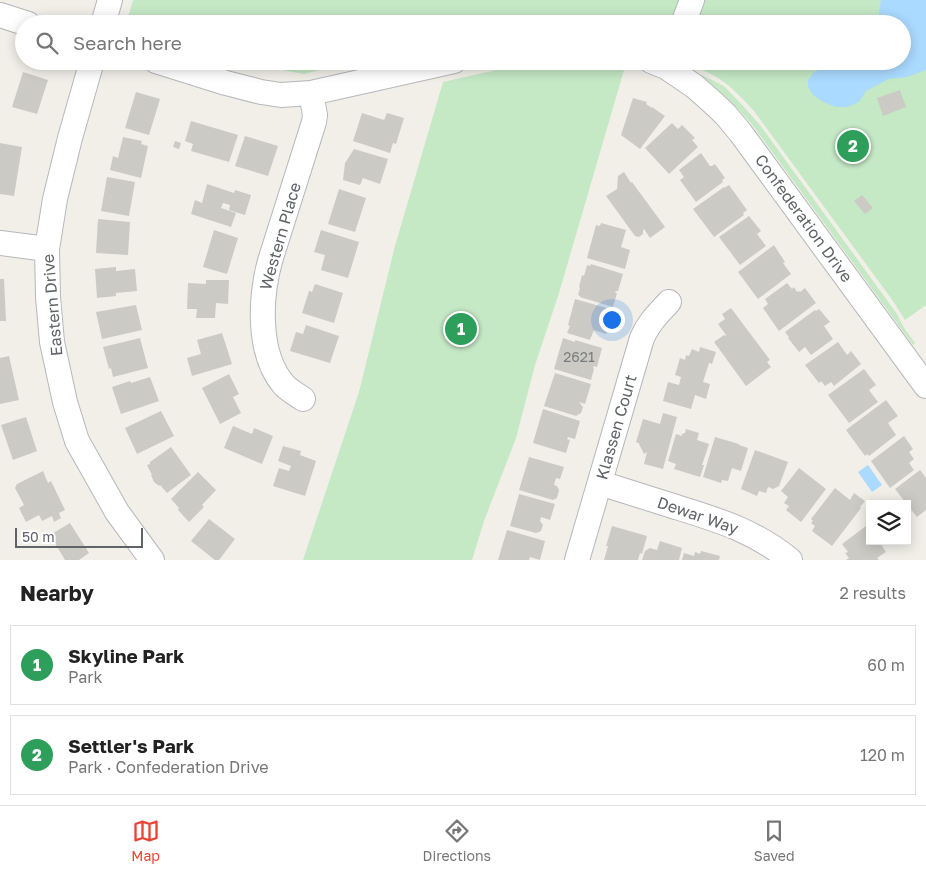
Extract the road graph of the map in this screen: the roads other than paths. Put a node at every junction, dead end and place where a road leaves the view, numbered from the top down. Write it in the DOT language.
graph roads {
  1 [pos="110,0"];
  2 [pos="692,0"];
  3 [pos="0,15"];
  4 [pos="106,15"];
  5 [pos="686,15"];
  6 [pos="15,20"];
  7 [pos="89,70"];
  8 [pos="185,70"];
  9 [pos="414,70"];
  10 [pos="671,70"];
  11 [pos="311,93"];
  12 [pos="0,242"];
  13 [pos="47,249"];
  14 [pos="669,302"];
  15 [pos="926,386"];
  16 [pos="303,399"];
  17 [pos="600,483"];
  18 [pos="152,560"];
  19 [pos="578,560"];
  20 [pos="790,560"];
  1 -- 4 [label="street"];
  2 -- 5 [label="street"];
  3 -- 6 [label="street"];
  7 -- 13 [label="street, Eastern Drive"];
  8 -- 11 [label="street"];
  9 -- 11 [label="street"];
  10 -- 15 [label="street, Confederation Drive"];
  11 -- 16 [label="street, Western Place"];
  12 -- 13 [label="street"];
  13 -- 18 [label="street, Eastern Drive"];
  14 -- 17 [label="street, Klassen Court"];
  17 -- 19 [label="street, Klassen Court"];
  17 -- 20 [label="street, Dewar Way"];
}
